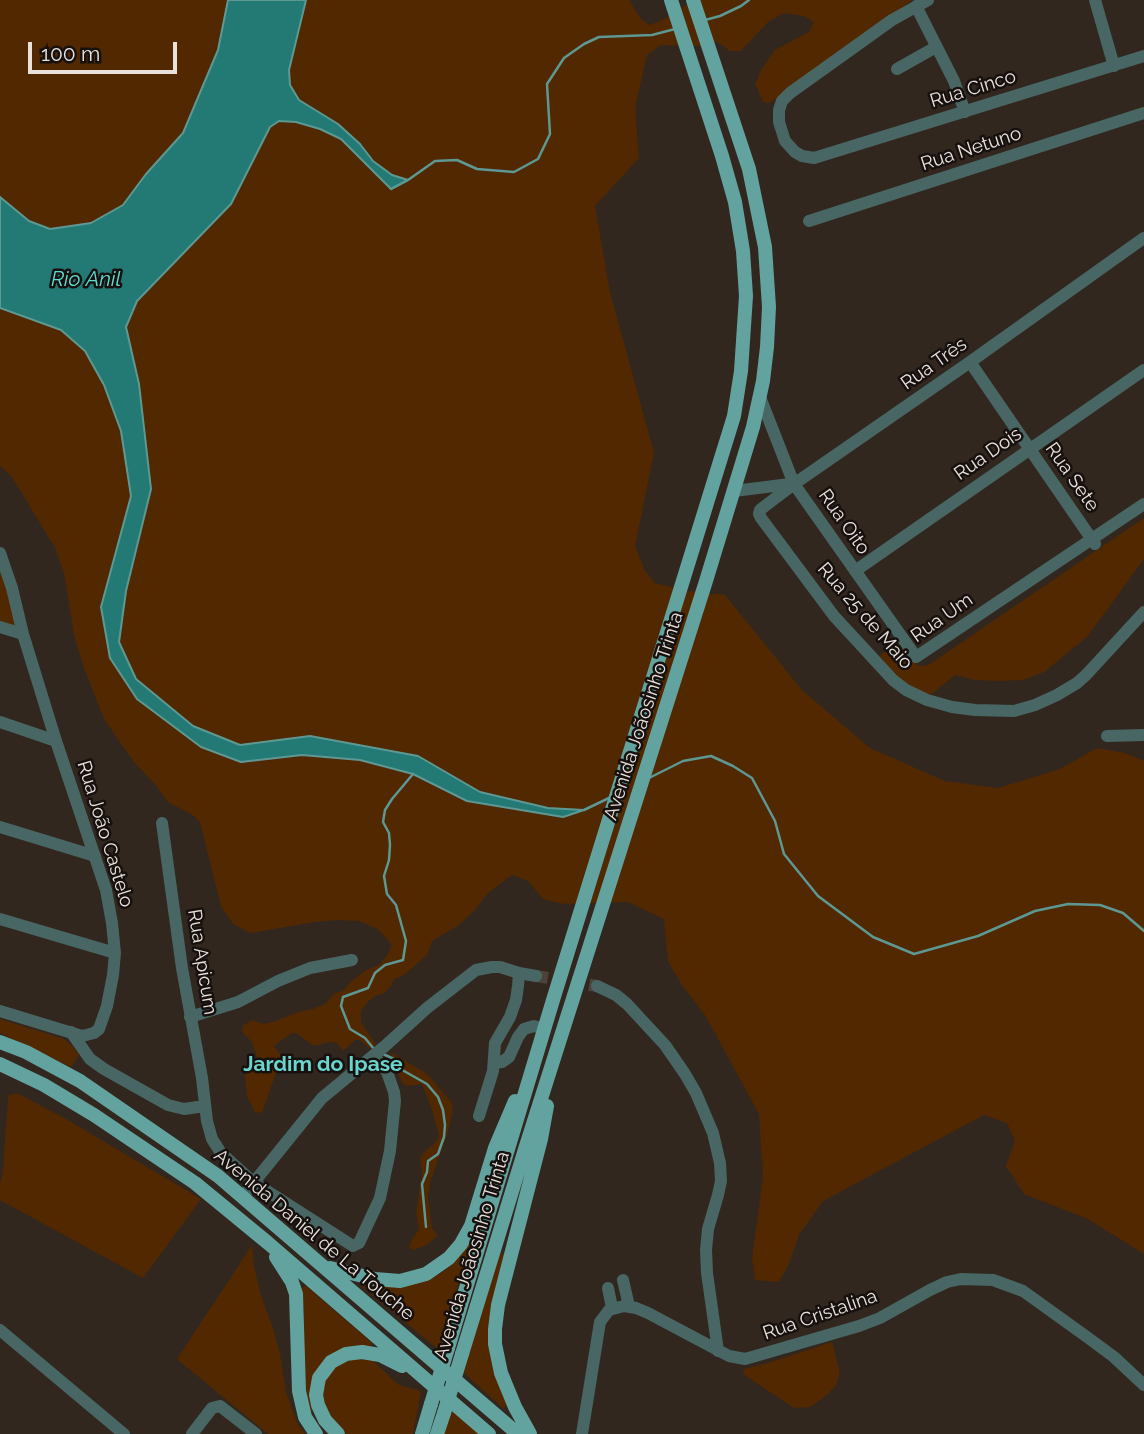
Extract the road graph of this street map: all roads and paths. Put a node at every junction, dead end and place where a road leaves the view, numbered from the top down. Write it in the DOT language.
graph roads {
  1 [pos="671,0"];
  2 [pos="693,0"];
  3 [pos="1095,0"];
  4 [pos="922,3"];
  5 [pos="936,47"];
  6 [pos="1144,57"];
  7 [pos="1114,65"];
  8 [pos="897,69"];
  9 [pos="965,112"];
  10 [pos="1144,113"];
  11 [pos="809,221"];
  12 [pos="1144,239"];
  13 [pos="970,362"];
  14 [pos="1144,370"];
  15 [pos="760,397"];
  16 [pos="1030,449"];
  17 [pos="794,484"];
  18 [pos="734,491"];
  19 [pos="1144,504"];
  20 [pos="1144,511"];
  21 [pos="1094,542"];
  22 [pos="0,553"];
  23 [pos="855,571"];
  24 [pos="1144,612"];
  25 [pos="0,627"];
  26 [pos="23,634"];
  27 [pos="916,657"];
  28 [pos="0,722"];
  29 [pos="1144,735"];
  30 [pos="1107,736"];
  31 [pos="56,741"];
  32 [pos="162,823"];
  33 [pos="0,827"];
  34 [pos="95,856"];
  35 [pos="0,919"];
  36 [pos="115,953"];
  37 [pos="352,960"];
  38 [pos="519,973"];
  39 [pos="536,976"];
  40 [pos="597,986"];
  41 [pos="0,1011"];
  42 [pos="190,1017"];
  43 [pos="545,1029"];
  44 [pos="71,1032"];
  45 [pos="0,1042"];
  46 [pos="538,1052"];
  47 [pos="556,1055"];
  48 [pos="374,1056"];
  49 [pos="494,1063"];
  50 [pos="0,1068"];
  51 [pos="205,1106"];
  52 [pos="479,1116"];
  53 [pos="253,1182"];
  54 [pos="242,1196"];
  55 [pos="268,1244"];
  56 [pos="323,1266"];
  57 [pos="623,1280"];
  58 [pos="608,1288"];
  59 [pos="629,1306"];
  60 [pos="612,1308"];
  61 [pos="0,1330"];
  62 [pos="718,1351"];
  63 [pos="424,1378"];
  64 [pos="1144,1385"];
  65 [pos="124,1434"];
  66 [pos="192,1434"];
  67 [pos="256,1434"];
  68 [pos="316,1434"];
  69 [pos="338,1434"];
  70 [pos="422,1434"];
  71 [pos="437,1434"];
  72 [pos="489,1434"];
  73 [pos="518,1434"];
  74 [pos="530,1434"];
  75 [pos="582,1434"];
  1 -- 43 [label="main road, Avenida Joãosinho Trinta"];
  2 -- 15 [label="main road, Avenida Joãosinho Trinta"];
  3 -- 7 [label="street"];
  4 -- 5 [label="street"];
  4 -- 9 [label="street, Rua Cinco"];
  5 -- 8 [label="street"];
  5 -- 9 [label="street"];
  6 -- 7 [label="street, Rua Cinco"];
  7 -- 9 [label="street, Rua Cinco"];
  10 -- 11 [label="street, Rua Netuno"];
  12 -- 13 [label="street, Rua Três"];
  13 -- 16 [label="street, Rua Sete"];
  13 -- 17 [label="street, Rua Três"];
  14 -- 16 [label="street, Rua Dois"];
  15 -- 17 [label="street, Rua Oito"];
  15 -- 18 [label="main road, Avenida Joãosinho Trinta"];
  16 -- 21 [label="street, Rua Sete"];
  16 -- 23 [label="street, Rua Dois"];
  17 -- 18 [label="street, Rua Três"];
  17 -- 23 [label="street, Rua Oito"];
  17 -- 24 [label="street, Rua 25 de Maio"];
  18 -- 47 [label="main road, Avenida Joãosinho Trinta"];
  19 -- 21 [label="street, Rua Um"];
  20 -- 21 [label="street, Rua Um"];
  21 -- 27 [label="street, Rua Um"];
  22 -- 26 [label="street, Rua João Castelo"];
  23 -- 27 [label="street, Rua Oito"];
  25 -- 26 [label="street"];
  26 -- 31 [label="street, Rua João Castelo"];
  28 -- 31 [label="street"];
  29 -- 30 [label="street"];
  31 -- 34 [label="street, Rua João Castelo"];
  32 -- 42 [label="street, Rua Apicum"];
  33 -- 34 [label="street"];
  34 -- 36 [label="street, Rua João Castelo"];
  35 -- 36 [label="street"];
  36 -- 44 [label="street, Rua João Castelo"];
  37 -- 42 [label="street"];
  38 -- 39 [label="street"];
  38 -- 48 [label="street"];
  38 -- 49 [label="street"];
  40 -- 62 [label="street"];
  41 -- 44 [label="street"];
  42 -- 51 [label="street, Rua Apicum"];
  43 -- 46 [label="main road, Avenida Joãosinho Trinta"];
  43 -- 49 [label="street"];
  44 -- 51 [label="street"];
  45 -- 54 [label="main road, Avenida Daniel de La Touche"];
  46 -- 56 [label="main road"];
  46 -- 70 [label="main road, Avenida Joãosinho Trinta, bridge"];
  47 -- 71 [label="main road, Avenida Joãosinho Trinta, bridge"];
  47 -- 74 [label="main road"];
  48 -- 53 [label="street"];
  48 -- 53 [label="street, Rua Apicum"];
  49 -- 52 [label="street"];
  50 -- 55 [label="main road, Avenida Daniel de La Touche"];
  51 -- 53 [label="street, Rua Apicum"];
  53 -- 54 [label="street"];
  54 -- 56 [label="main road, Avenida Daniel de La Touche"];
  55 -- 63 [label="main road, Avenida Daniel de La Touche"];
  55 -- 68 [label="main road"];
  56 -- 73 [label="main road, Avenida Daniel de La Touche"];
  57 -- 59 [label="street"];
  58 -- 60 [label="street"];
  59 -- 60 [label="street"];
  59 -- 62 [label="street, Rua Cristalina"];
  60 -- 75 [label="street"];
  61 -- 65 [label="street"];
  62 -- 64 [label="street, Rua Cristalina"];
  63 -- 69 [label="main road, Avenida Joãosinho Trinta"];
  63 -- 72 [label="main road, Avenida Daniel de La Touche"];
  66 -- 67 [label="street"];
}
